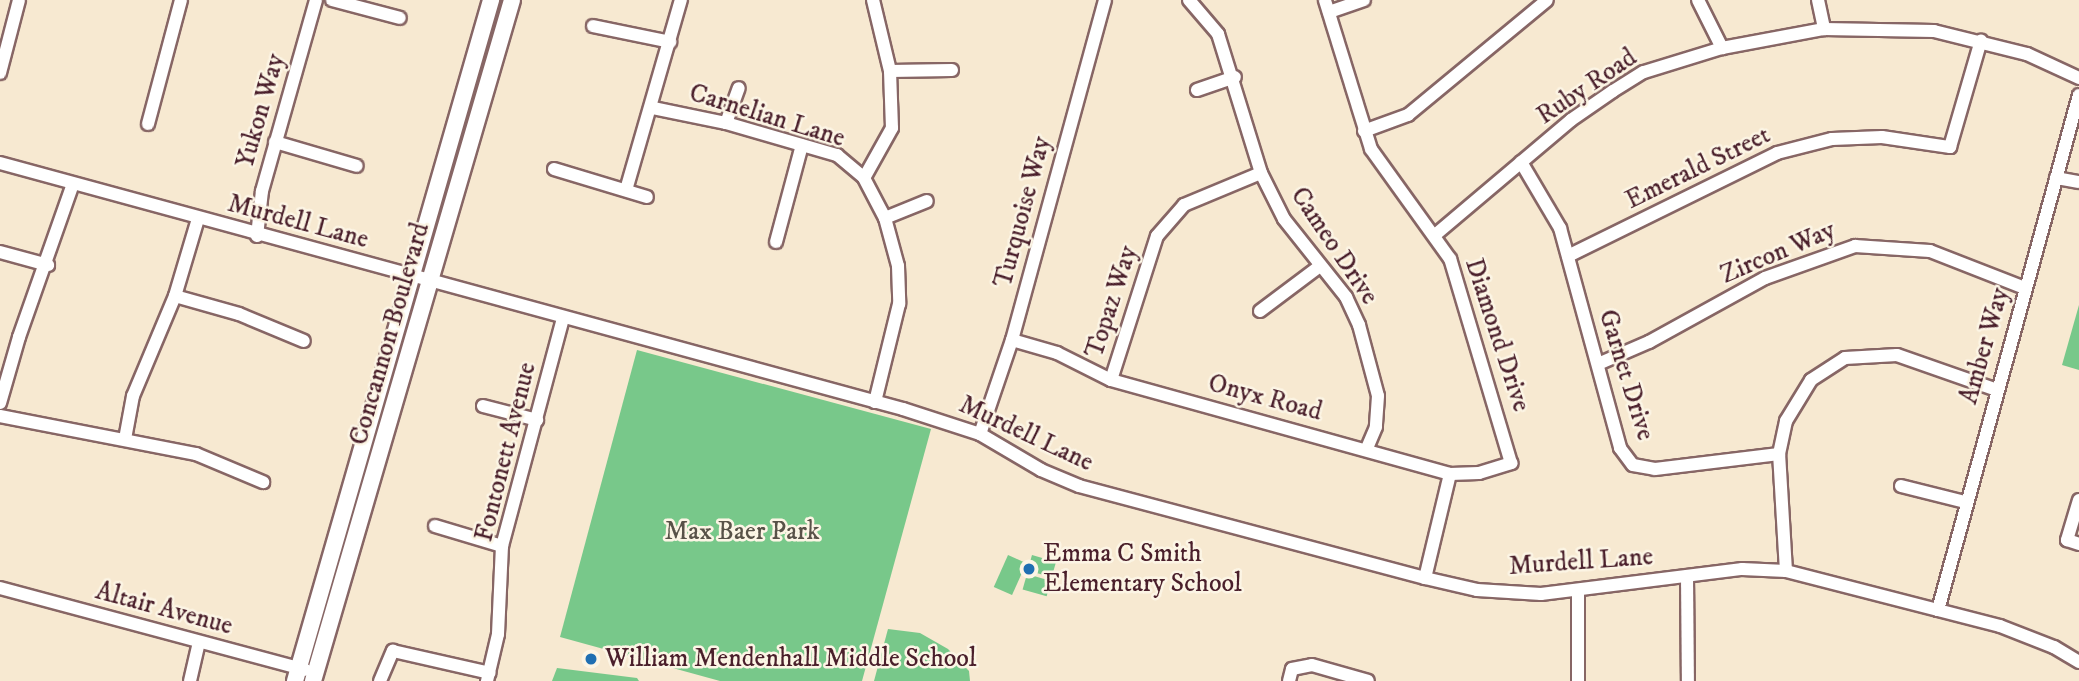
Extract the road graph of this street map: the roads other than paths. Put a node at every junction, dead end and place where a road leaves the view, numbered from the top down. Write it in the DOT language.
graph roads {
  1 [pos="19,0"];
  2 [pos="181,0"];
  3 [pos="316,0"];
  4 [pos="332,0"];
  5 [pos="491,0"];
  6 [pos="512,0"];
  7 [pos="681,0"];
  8 [pos="873,0"];
  9 [pos="1105,0"];
  10 [pos="1189,0"];
  11 [pos="1364,0"];
  12 [pos="1547,0"];
  13 [pos="1698,0"];
  14 [pos="1818,0"];
  15 [pos="1327,6"];
  16 [pos="400,18"];
  17 [pos="593,26"];
  18 [pos="1824,29"];
  19 [pos="1981,40"];
  20 [pos="670,42"];
  21 [pos="1722,48"];
  22 [pos="890,71"];
  23 [pos="952,71"];
  24 [pos="0,73"];
  25 [pos="1235,77"];
  26 [pos="2079,78"];
  27 [pos="739,88"];
  28 [pos="1197,90"];
  29 [pos="2079,95"];
  30 [pos="653,108"];
  31 [pos="726,123"];
  32 [pos="148,124"];
  33 [pos="1364,131"];
  34 [pos="275,142"];
  35 [pos="802,145"];
  36 [pos="1521,162"];
  37 [pos="0,163"];
  38 [pos="357,166"];
  39 [pos="554,169"];
  40 [pos="1261,173"];
  41 [pos="864,177"];
  42 [pos="2056,178"];
  43 [pos="2079,182"];
  44 [pos="73,184"];
  45 [pos="626,190"];
  46 [pos="648,197"];
  47 [pos="927,201"];
  48 [pos="885,218"];
  49 [pos="198,219"];
  50 [pos="1435,235"];
  51 [pos="257,236"];
  52 [pos="776,242"];
  53 [pos="0,252"];
  54 [pos="1568,256"];
  55 [pos="48,265"];
  56 [pos="1320,266"];
  57 [pos="412,275"];
  58 [pos="432,280"];
  59 [pos="2025,288"];
  60 [pos="175,296"];
  61 [pos="1260,311"];
  62 [pos="563,318"];
  63 [pos="1012,340"];
  64 [pos="304,341"];
  65 [pos="1598,364"];
  66 [pos="1111,380"];
  67 [pos="1997,390"];
  68 [pos="875,402"];
  69 [pos="0,403"];
  70 [pos="483,407"];
  71 [pos="0,416"];
  72 [pos="537,420"];
  73 [pos="980,434"];
  74 [pos="125,439"];
  75 [pos="1367,449"];
  76 [pos="1779,454"];
  77 [pos="1511,463"];
  78 [pos="1450,474"];
  79 [pos="263,482"];
  80 [pos="1901,486"];
  81 [pos="2079,500"];
  82 [pos="1965,502"];
  83 [pos="435,526"];
  84 [pos="2079,544"];
  85 [pos="502,546"];
  86 [pos="1786,571"];
  87 [pos="1687,576"];
  88 [pos="1425,578"];
  89 [pos="0,588"];
  90 [pos="1578,590"];
  91 [pos="1938,610"];
  92 [pos="199,643"];
  93 [pos="2079,663"];
  94 [pos="297,675"];
  95 [pos="314,677"];
  96 [pos="488,677"];
  97 [pos="190,681"];
  98 [pos="380,681"];
  99 [pos="1289,681"];
  100 [pos="1368,681"];
  101 [pos="1578,681"];
  102 [pos="1688,681"];
  1 -- 24 [label="street"];
  2 -- 32 [label="street"];
  3 -- 34 [label="street, Yukon Way"];
  4 -- 16 [label="street"];
  5 -- 57 [label="main road, Concannon Boulevard"];
  6 -- 58 [label="main road, Concannon Boulevard"];
  7 -- 20 [label="street"];
  8 -- 22 [label="street"];
  9 -- 63 [label="street, Turquoise Way"];
  10 -- 25 [label="street, Cameo Drive"];
  11 -- 15 [label="street"];
  12 -- 33 [label="street"];
  13 -- 21 [label="street"];
  14 -- 18 [label="street"];
  15 -- 33 [label="street, Diamond Drive"];
  17 -- 20 [label="street"];
  18 -- 19 [label="street, Ruby Road"];
  18 -- 21 [label="street, Ruby Road"];
  19 -- 26 [label="street, Ruby Road"];
  19 -- 54 [label="street, Emerald Street"];
  20 -- 30 [label="street"];
  21 -- 36 [label="street, Ruby Road"];
  22 -- 23 [label="street"];
  22 -- 41 [label="street"];
  25 -- 28 [label="street"];
  25 -- 40 [label="street, Cameo Drive"];
  27 -- 31 [label="street"];
  29 -- 42 [label="street, Amber Way"];
  30 -- 31 [label="street, Carnelian Lane"];
  30 -- 45 [label="street"];
  31 -- 35 [label="street, Carnelian Lane"];
  33 -- 50 [label="street, Diamond Drive"];
  34 -- 38 [label="street"];
  34 -- 51 [label="street, Yukon Way"];
  35 -- 41 [label="street, Carnelian Lane"];
  35 -- 52 [label="street"];
  36 -- 50 [label="street, Ruby Road"];
  36 -- 54 [label="street, Garnet Drive"];
  37 -- 44 [label="street, Murdell Lane"];
  39 -- 45 [label="street"];
  40 -- 56 [label="street, Cameo Drive"];
  40 -- 66 [label="street, Topaz Way"];
  41 -- 48 [label="street"];
  42 -- 43 [label="street"];
  42 -- 59 [label="street, Amber Way"];
  44 -- 49 [label="street, Murdell Lane"];
  44 -- 55 [label="street"];
  45 -- 46 [label="street"];
  47 -- 48 [label="street"];
  48 -- 68 [label="street"];
  49 -- 51 [label="street, Murdell Lane"];
  49 -- 60 [label="street"];
  50 -- 77 [label="street, Diamond Drive"];
  51 -- 57 [label="street, Murdell Lane"];
  53 -- 55 [label="street"];
  54 -- 65 [label="street, Garnet Drive"];
  55 -- 69 [label="street"];
  56 -- 61 [label="street"];
  56 -- 75 [label="street, Cameo Drive"];
  57 -- 58 [label="street, Murdell Lane"];
  57 -- 94 [label="main road, Concannon Boulevard"];
  58 -- 62 [label="street, Murdell Lane"];
  58 -- 95 [label="main road, Concannon Boulevard"];
  59 -- 65 [label="street, Zircon Way"];
  59 -- 67 [label="street, Amber Way"];
  60 -- 64 [label="street"];
  60 -- 74 [label="street"];
  62 -- 68 [label="street, Murdell Lane"];
  62 -- 72 [label="street, Fontonett Avenue"];
  63 -- 66 [label="street, Onyx Road"];
  63 -- 73 [label="street, Turquoise Way"];
  65 -- 76 [label="street, Garnet Drive"];
  66 -- 75 [label="street, Onyx Road"];
  67 -- 76 [label="street"];
  67 -- 82 [label="street, Amber Way"];
  68 -- 73 [label="street, Murdell Lane"];
  70 -- 72 [label="street"];
  71 -- 74 [label="street"];
  72 -- 85 [label="street, Fontonett Avenue"];
  73 -- 88 [label="street, Murdell Lane"];
  74 -- 79 [label="street"];
  75 -- 78 [label="street, Onyx Road"];
  76 -- 86 [label="street"];
  77 -- 78 [label="street, Onyx Road"];
  78 -- 88 [label="street"];
  80 -- 82 [label="street"];
  81 -- 84 [label="street"];
  82 -- 91 [label="street, Amber Way"];
  83 -- 85 [label="street"];
  85 -- 96 [label="street, Fontonett Avenue"];
  86 -- 87 [label="street, Murdell Lane"];
  86 -- 91 [label="street, Murdell Lane"];
  87 -- 90 [label="street, Murdell Lane"];
  87 -- 102 [label="street"];
  88 -- 90 [label="street, Murdell Lane"];
  89 -- 92 [label="street, Altair Avenue"];
  90 -- 101 [label="street"];
  91 -- 93 [label="street, Murdell Lane"];
  92 -- 94 [label="street, Altair Avenue"];
  92 -- 97 [label="street"];
  94 -- 95 [label="street, Altair Avenue"];
  96 -- 98 [label="street"];
  99 -- 100 [label="street"];
}
